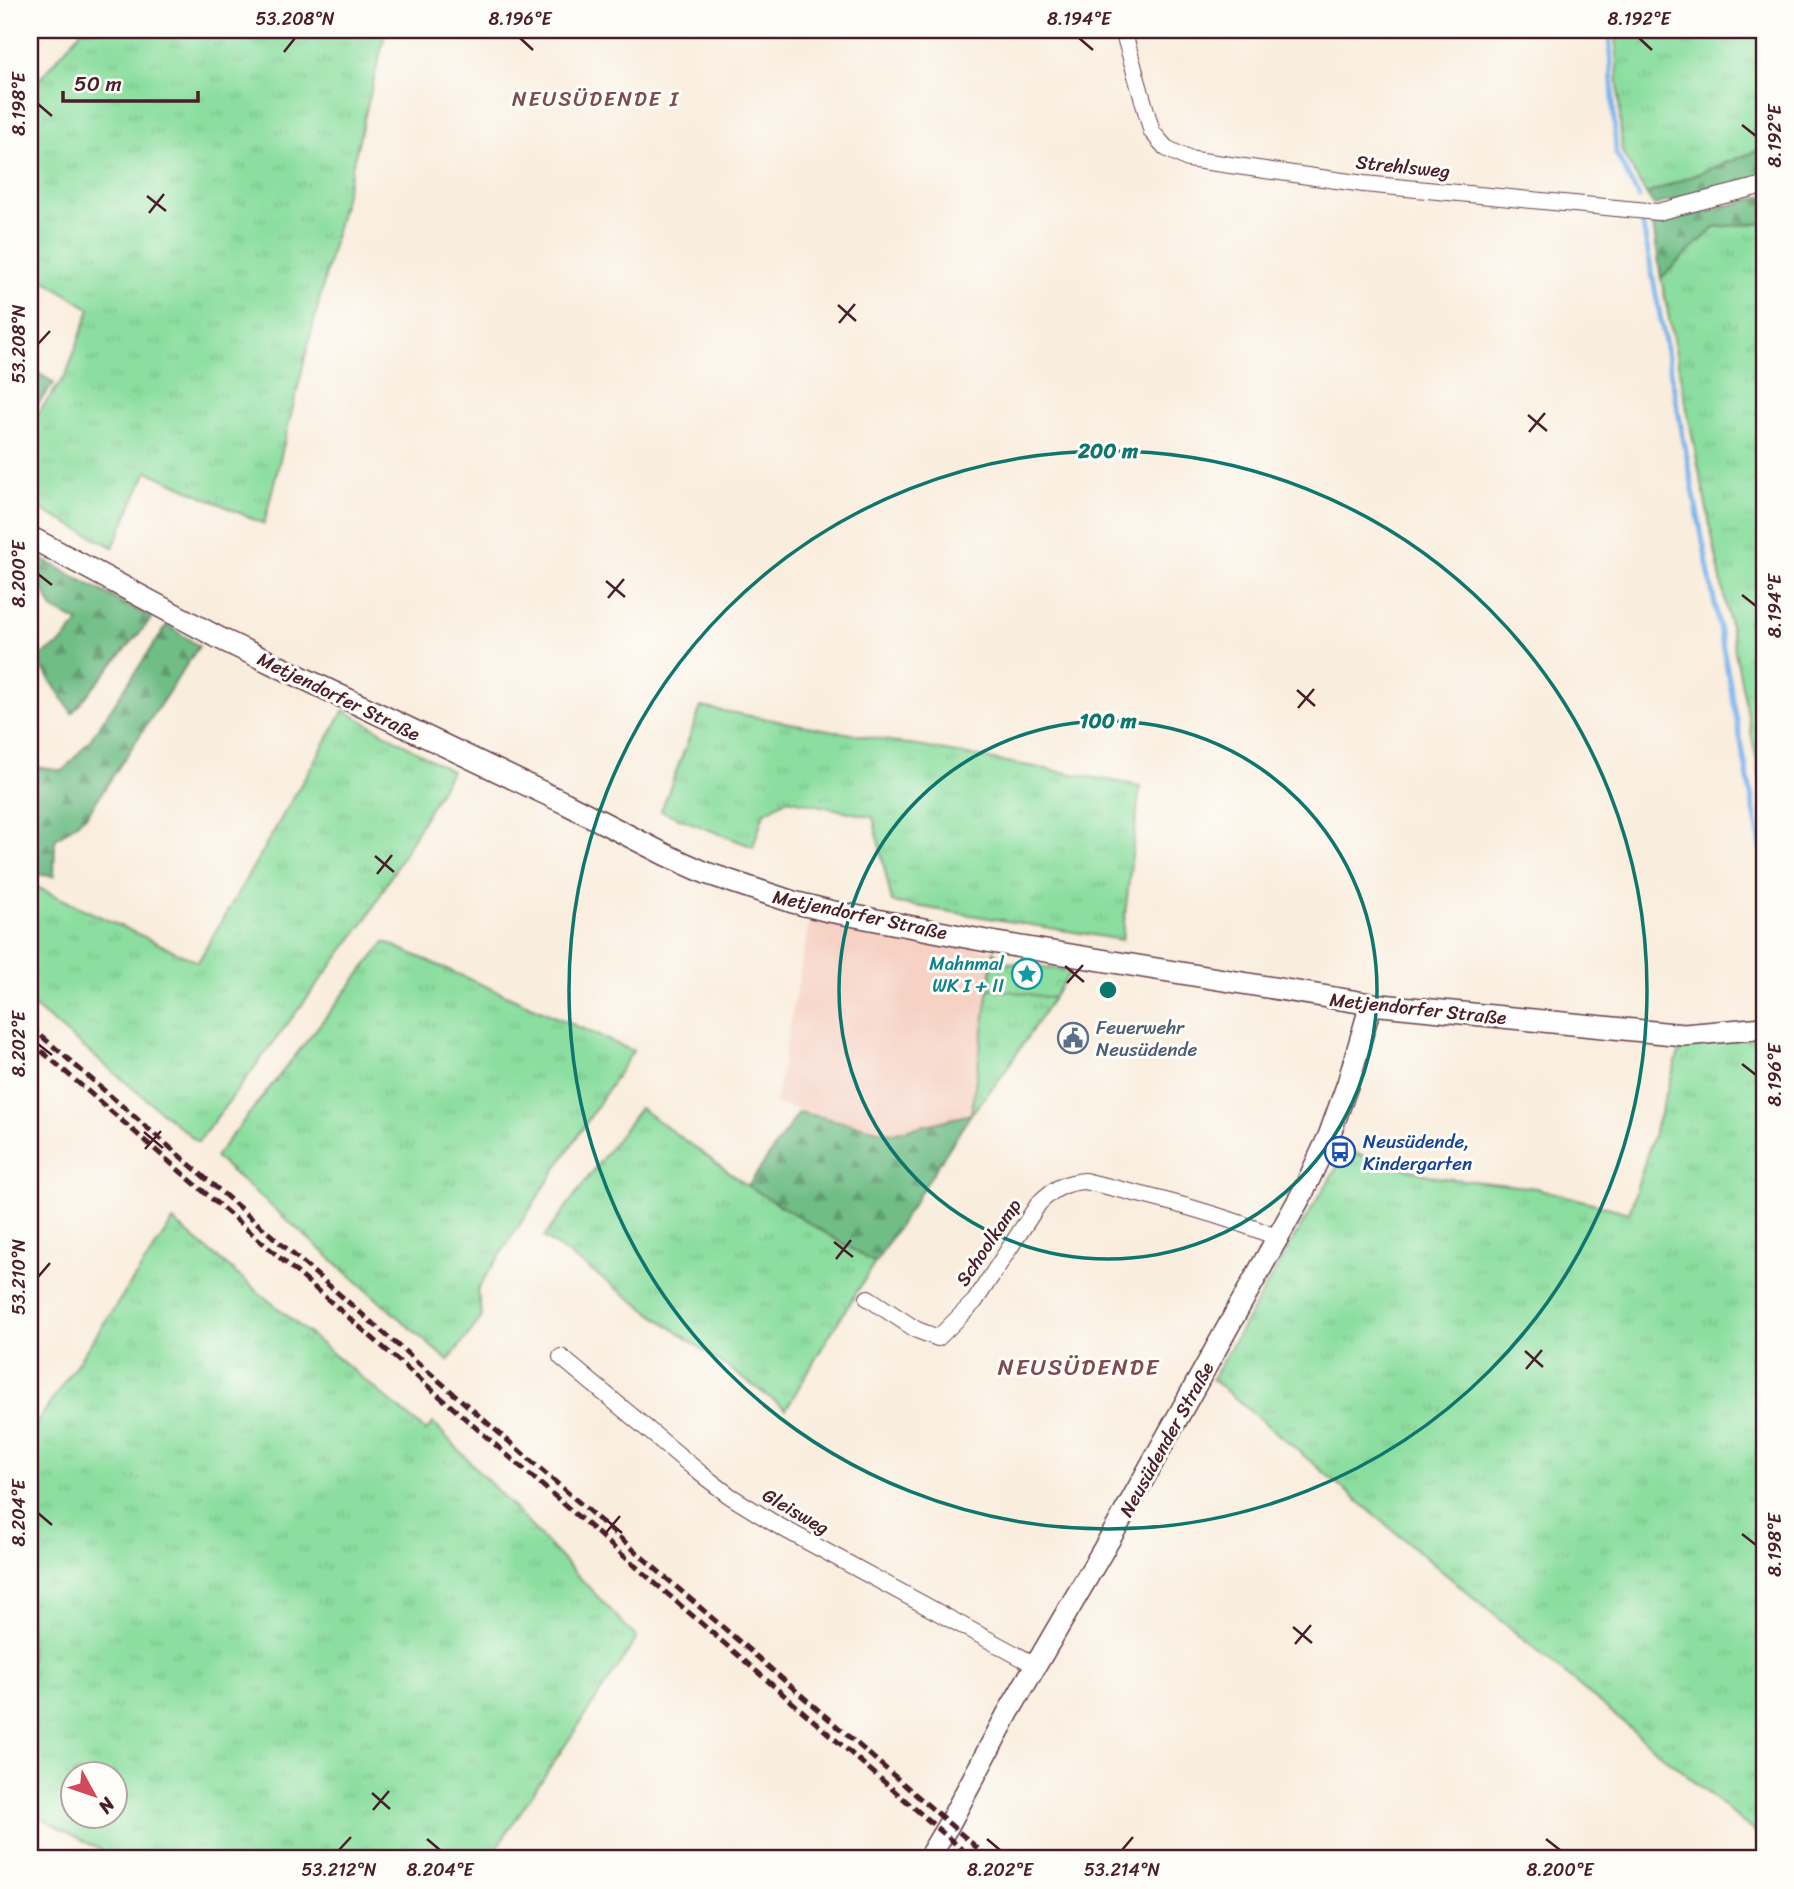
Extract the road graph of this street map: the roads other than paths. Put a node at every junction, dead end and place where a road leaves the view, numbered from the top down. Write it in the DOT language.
graph roads {
  1 [pos="1123,30"];
  2 [pos="1764,185"];
  3 [pos="30,537"];
  4 [pos="1371,1004"];
  5 [pos="1764,1028"];
  6 [pos="1278,1238"];
  7 [pos="868,1298"];
  8 [pos="561,1357"];
  9 [pos="1035,1665"];
  10 [pos="928,1859"];
  1 -- 2 [label="street, Strehlsweg"];
  3 -- 4 [label="street, Metjendorfer Straße"];
  4 -- 5 [label="street, Metjendorfer Straße"];
  4 -- 6 [label="street, Neusüdender Straße"];
  6 -- 7 [label="street, Schoolkamp"];
  6 -- 9 [label="street, Neusüdender Straße"];
  8 -- 9 [label="street, Gleisweg"];
  9 -- 10 [label="street, Neusüdender Straße"];
}
